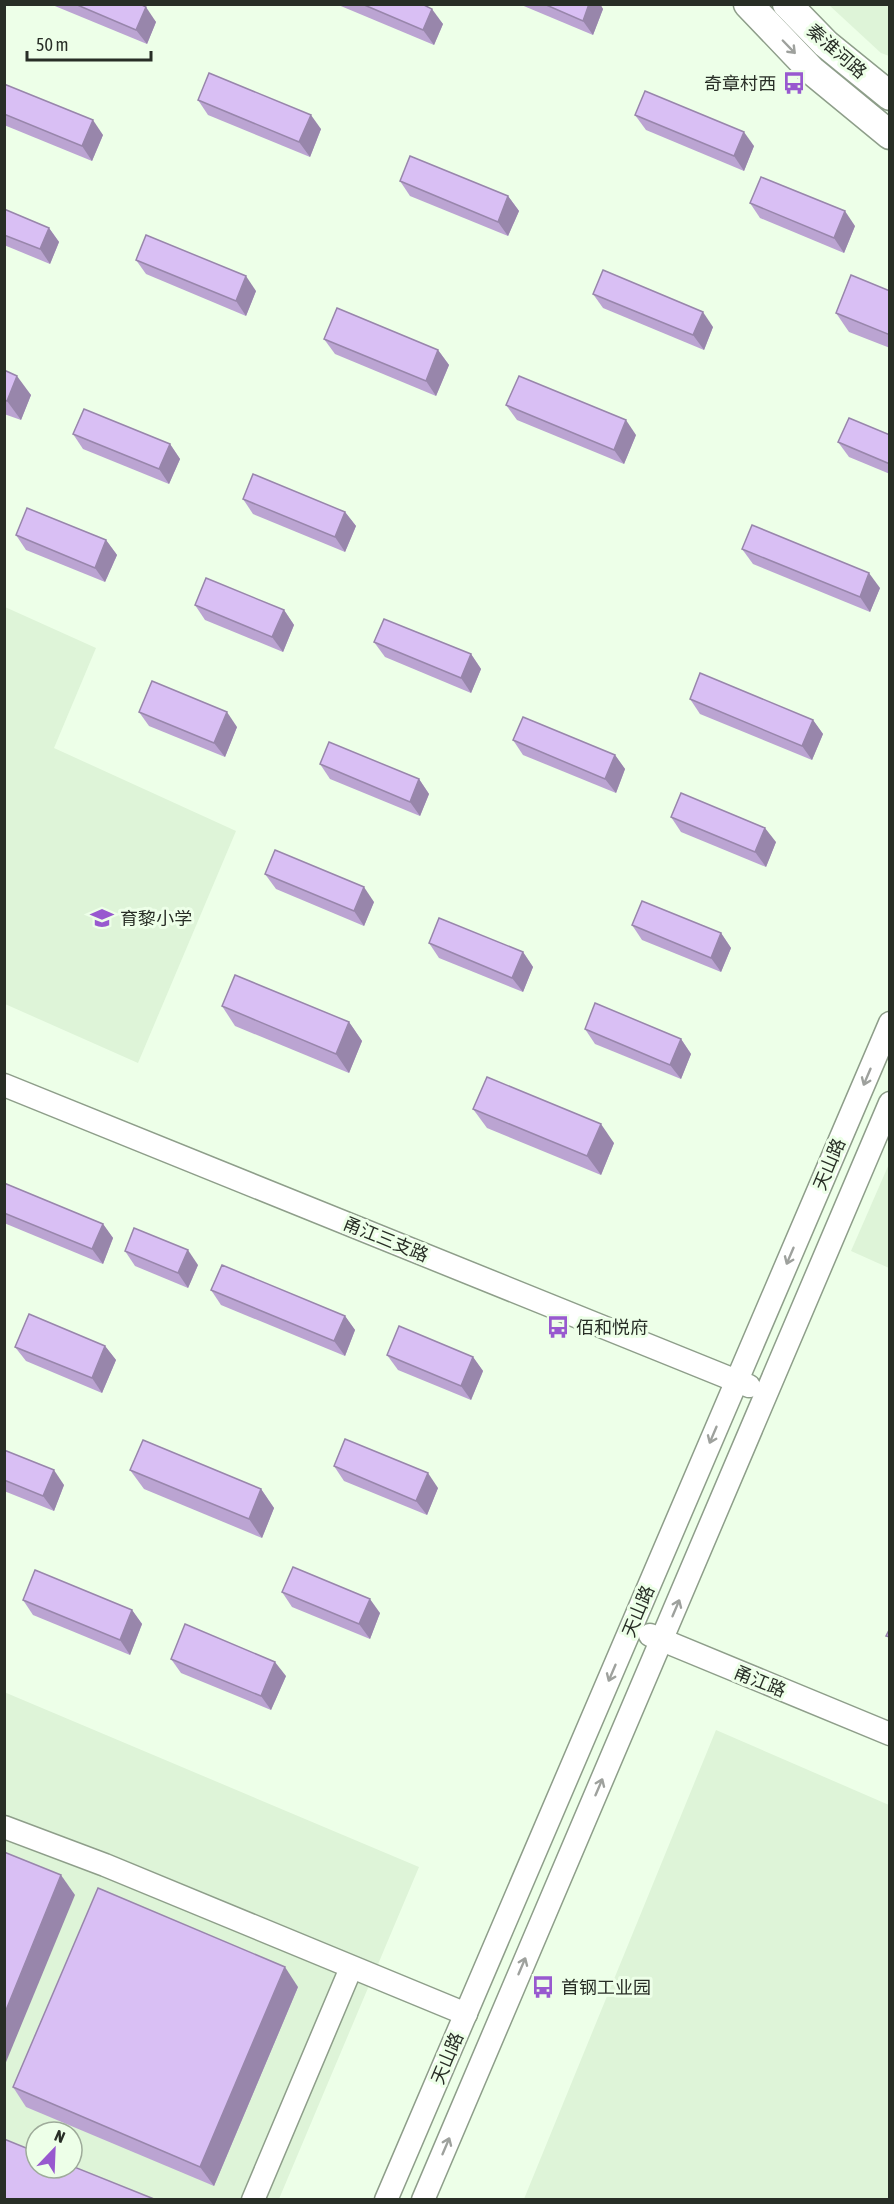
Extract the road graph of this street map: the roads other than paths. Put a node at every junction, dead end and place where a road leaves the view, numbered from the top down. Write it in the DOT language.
graph roads {
  1 [pos="748,4"];
  2 [pos="786,4"];
  3 [pos="890,96"];
  4 [pos="890,135"];
  5 [pos="890,1023"];
  6 [pos="4,1085"];
  7 [pos="890,1103"];
  8 [pos="737,1380"];
  9 [pos="767,1393"];
  10 [pos="631,1627"];
  11 [pos="662,1641"];
  12 [pos="890,1734"];
  13 [pos="4,1827"];
  14 [pos="351,1968"];
  15 [pos="466,2014"];
  16 [pos="253,2199"];
  17 [pos="386,2199"];
  18 [pos="423,2199"];
  1 -- 4 [label="main road, 秦淮河路, one-way"];
  2 -- 3 [label="main road, 秦淮河路"];
  5 -- 8 [label="street, 天山路, one-way"];
  6 -- 8 [label="street, 甬江三支路"];
  7 -- 9 [label="street, 天山路"];
  8 -- 9 [label="street, 甬江三支路"];
  8 -- 10 [label="street, 天山路, one-way"];
  11 -- 9 [label="street, 天山路, one-way"];
  10 -- 11 [label="street, 甬江路"];
  10 -- 15 [label="street, 天山路, one-way"];
  11 -- 12 [label="street, 甬江路"];
  18 -- 11 [label="street, 天山路, one-way"];
  13 -- 14 [label="street"];
  14 -- 15 [label="street"];
  14 -- 16 [label="street"];
  15 -- 17 [label="street, 天山路"];
}
